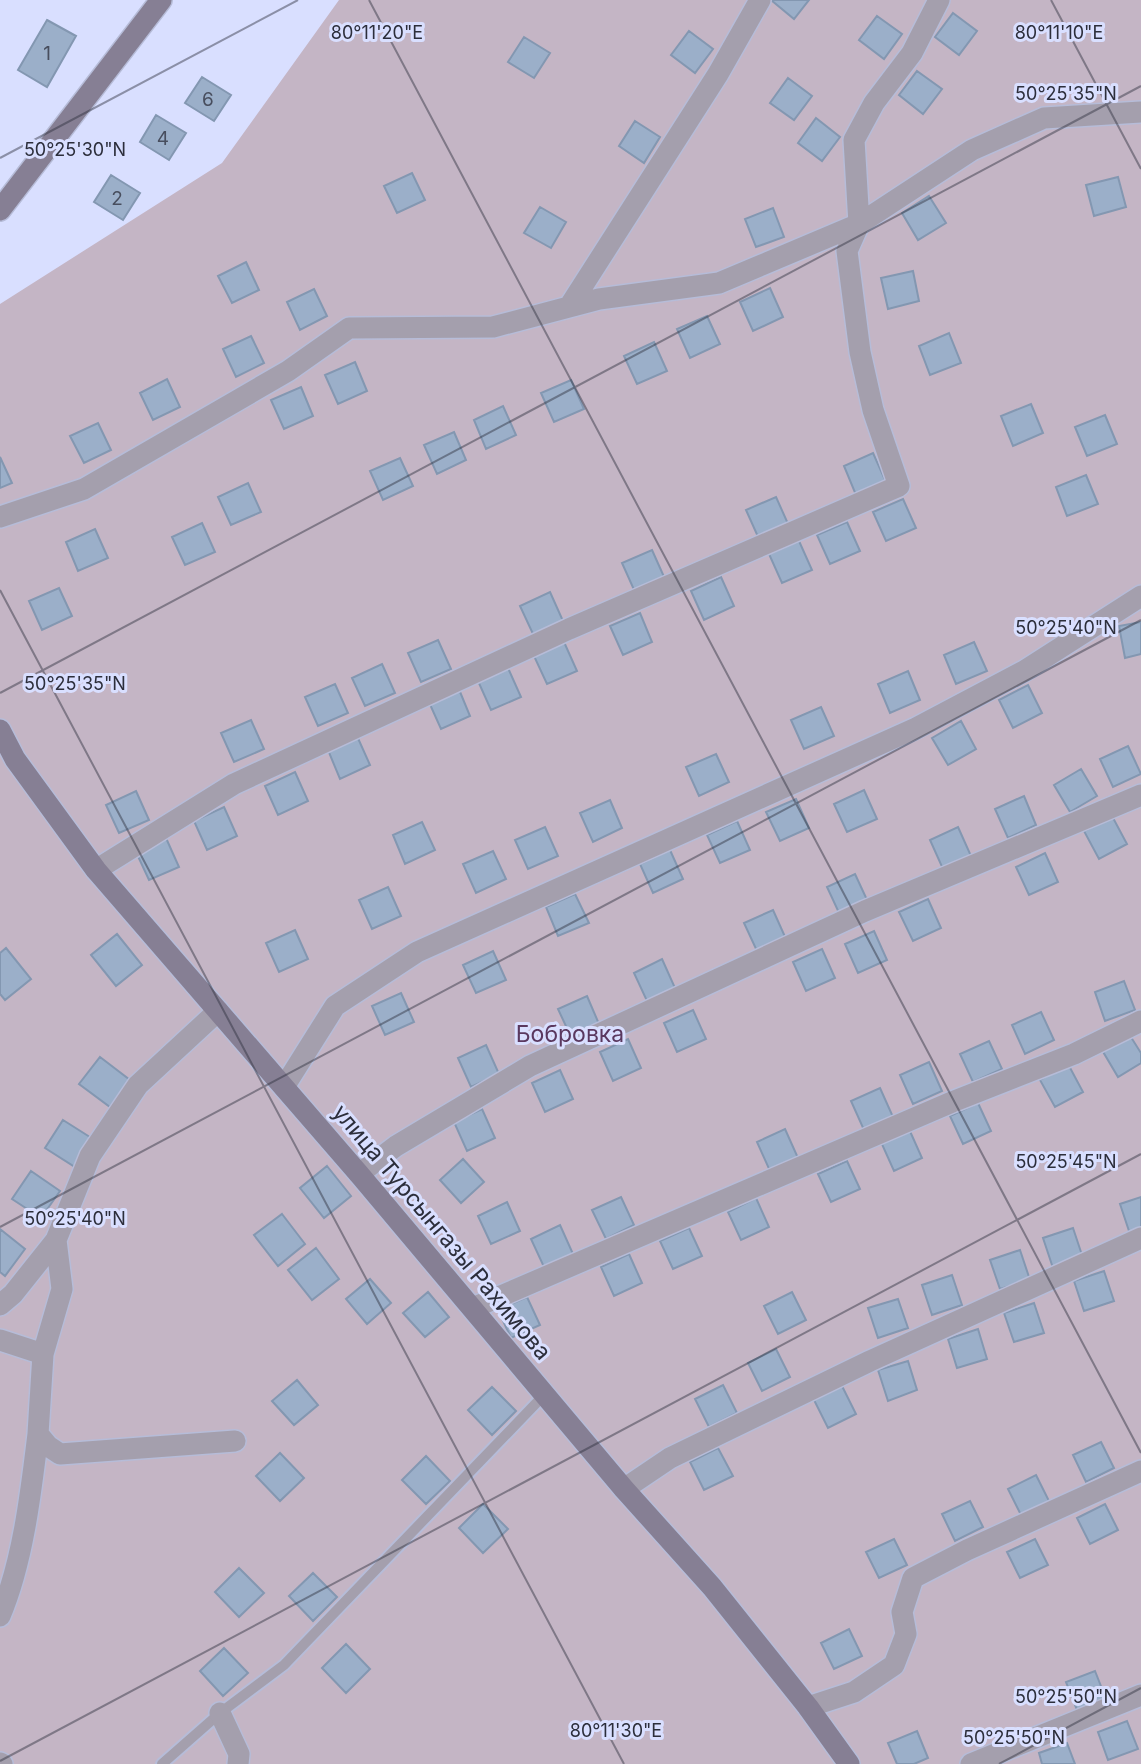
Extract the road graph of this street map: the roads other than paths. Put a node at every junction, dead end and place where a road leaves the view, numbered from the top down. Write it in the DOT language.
graph roads {
  1 [pos="161,0"];
  2 [pos="760,0"];
  3 [pos="939,0"];
  4 [pos="1141,112"];
  5 [pos="0,210"];
  6 [pos="859,224"];
  7 [pos="569,307"];
  8 [pos="0,517"];
  9 [pos="1141,596"];
  10 [pos="0,731"];
  11 [pos="1141,795"];
  12 [pos="96,870"];
  13 [pos="218,1011"];
  14 [pos="1141,1021"];
  15 [pos="284,1087"];
  16 [pos="359,1174"];
  17 [pos="1141,1238"];
  18 [pos="56,1240"];
  19 [pos="0,1305"];
  20 [pos="473,1308"];
  21 [pos="0,1340"];
  22 [pos="43,1354"];
  23 [pos="545,1394"];
  24 [pos="38,1434"];
  25 [pos="235,1441"];
  26 [pos="1141,1471"];
  27 [pos="624,1489"];
  28 [pos="0,1616"];
  29 [pos="1141,1695"];
  30 [pos="808,1707"];
  31 [pos="220,1713"];
  32 [pos="162,1764"];
  33 [pos="238,1764"];
  34 [pos="849,1764"];
  35 [pos="971,1764"];
  1 -- 5 [label="street"];
  2 -- 7 [label="street"];
  3 -- 6 [label="street"];
  4 -- 6 [label="street"];
  6 -- 7 [label="street"];
  6 -- 12 [label="street"];
  7 -- 8 [label="street"];
  9 -- 15 [label="street"];
  10 -- 12 [label="street, улица Турсынгазы Рахимова"];
  11 -- 16 [label="street"];
  12 -- 13 [label="street, улица Турсынгазы Рахимова"];
  13 -- 15 [label="street, улица Турсынгазы Рахимова"];
  13 -- 18 [label="street"];
  14 -- 20 [label="street"];
  15 -- 16 [label="street, улица Турсынгазы Рахимова"];
  16 -- 20 [label="street, улица Турсынгазы Рахимова"];
  17 -- 27 [label="street"];
  18 -- 19 [label="street"];
  18 -- 22 [label="street"];
  20 -- 23 [label="street, улица Турсынгазы Рахимова"];
  21 -- 22 [label="street"];
  22 -- 24 [label="street"];
  23 -- 27 [label="street, улица Турсынгазы Рахимова"];
  23 -- 31 [label="lane"];
  24 -- 25 [label="street"];
  24 -- 28 [label="street"];
  26 -- 30 [label="street"];
  27 -- 30 [label="street, улица Турсынгазы Рахимова"];
  29 -- 35 [label="street"];
  30 -- 34 [label="street, улица Турсынгазы Рахимова"];
  31 -- 32 [label="lane"];
  31 -- 33 [label="street"];
}
